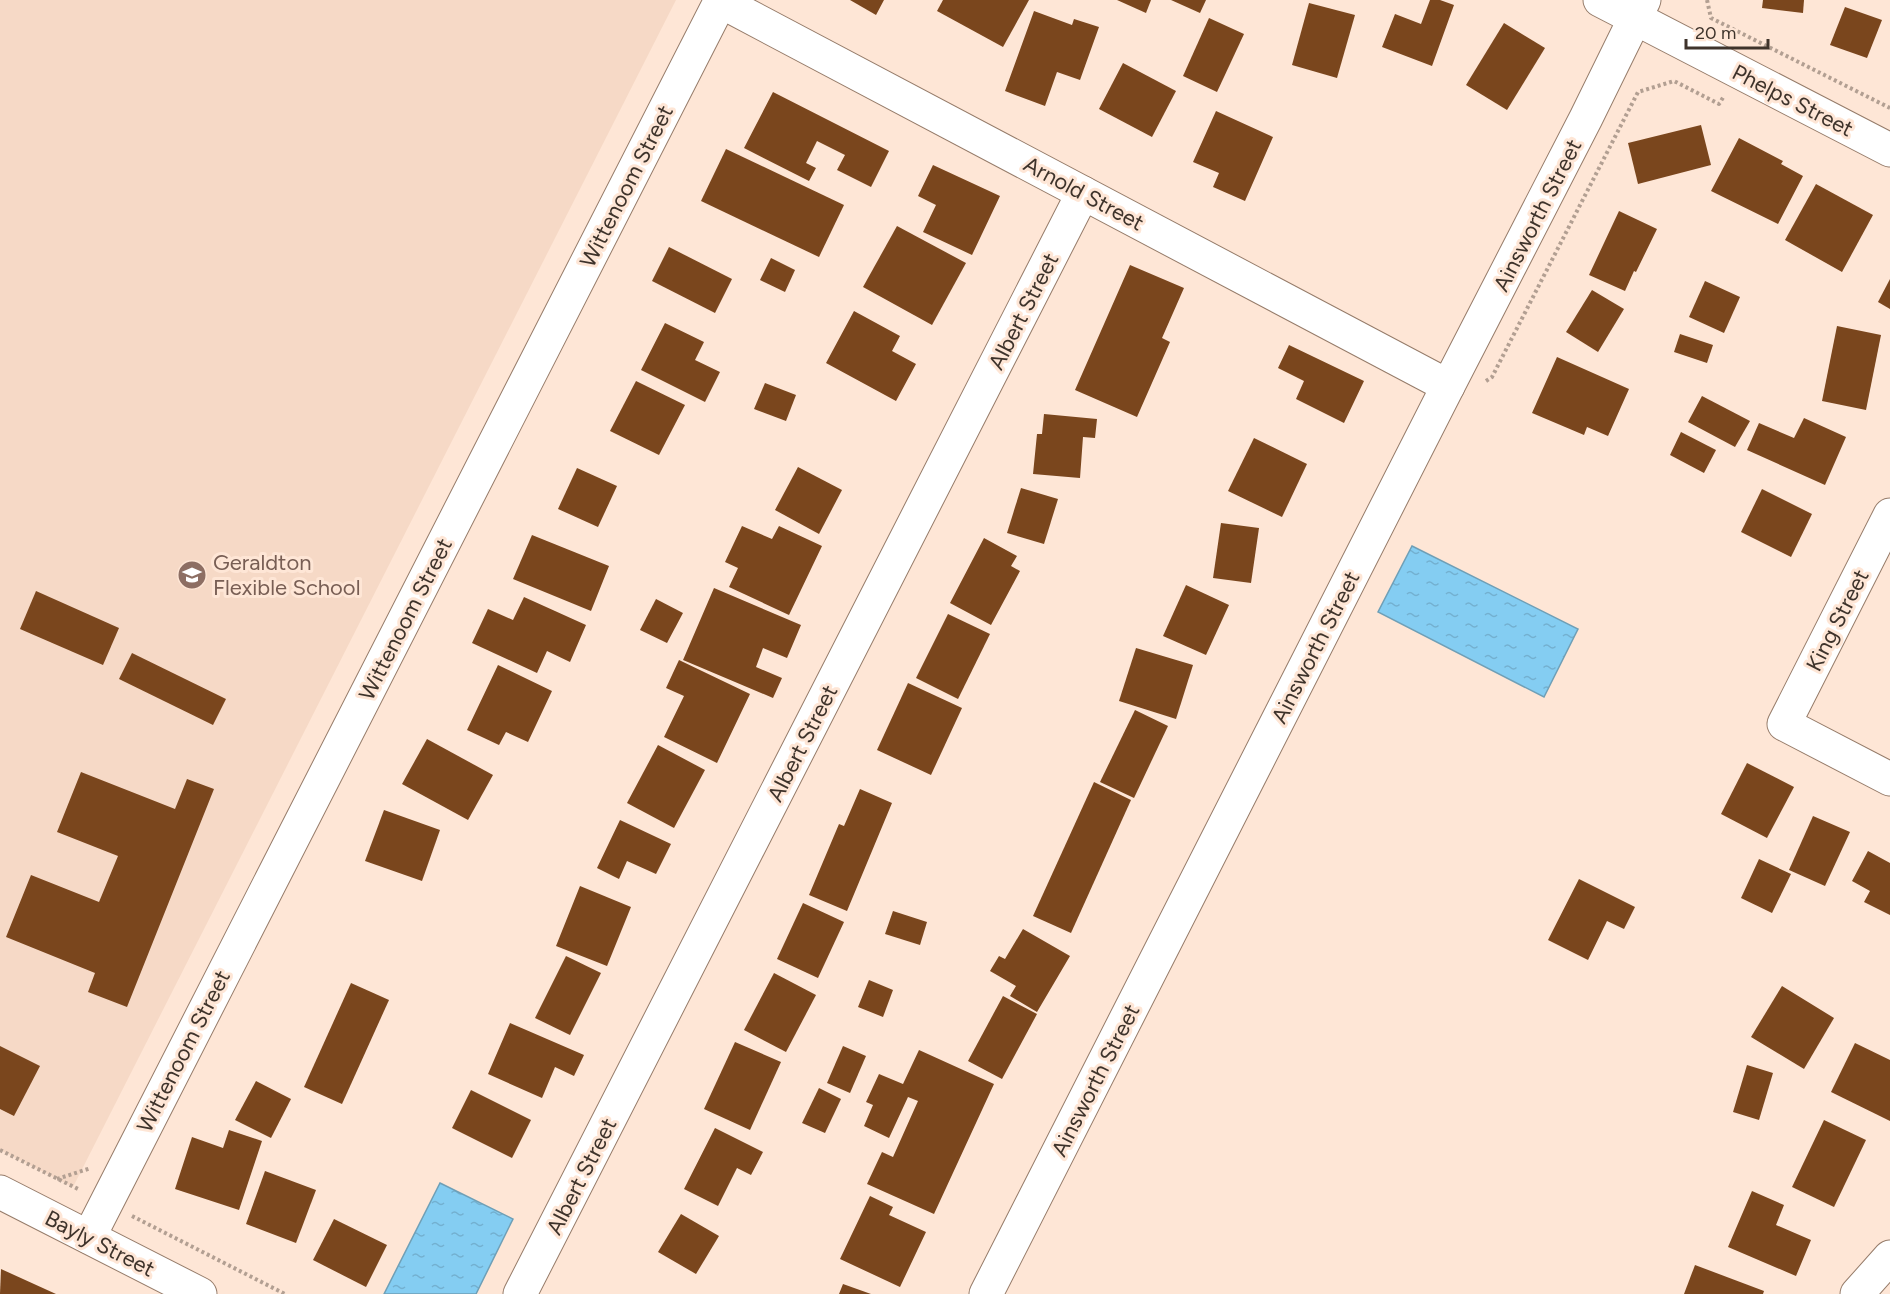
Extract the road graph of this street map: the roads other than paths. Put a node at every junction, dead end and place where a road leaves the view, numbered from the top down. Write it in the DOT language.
graph roads {
  1 [pos="1600,0"];
  2 [pos="720,1"];
  3 [pos="1639,9"];
  4 [pos="1890,150"];
  5 [pos="1083,193"];
  6 [pos="1448,386"];
  7 [pos="1890,515"];
  8 [pos="1890,779"];
  9 [pos="0,1192"];
  10 [pos="89,1237"];
  11 [pos="1890,1257"];
  12 [pos="200,1294"];
  13 [pos="520,1294"];
  14 [pos="986,1294"];
  15 [pos="1857,1294"];
  1 -- 3 [label="street, Phelps Street"];
  2 -- 5 [label="street, Arnold Street"];
  2 -- 10 [label="street, Wittenoom Street"];
  3 -- 4 [label="street, Phelps Street"];
  3 -- 6 [label="street, Ainsworth Street"];
  5 -- 6 [label="street, Arnold Street"];
  5 -- 13 [label="street, Albert Street"];
  6 -- 14 [label="street, Ainsworth Street"];
  7 -- 8 [label="street, King Street"];
  9 -- 10 [label="street, Bayly Street"];
  10 -- 12 [label="street, Bayly Street"];
  11 -- 15 [label="street"];
}
